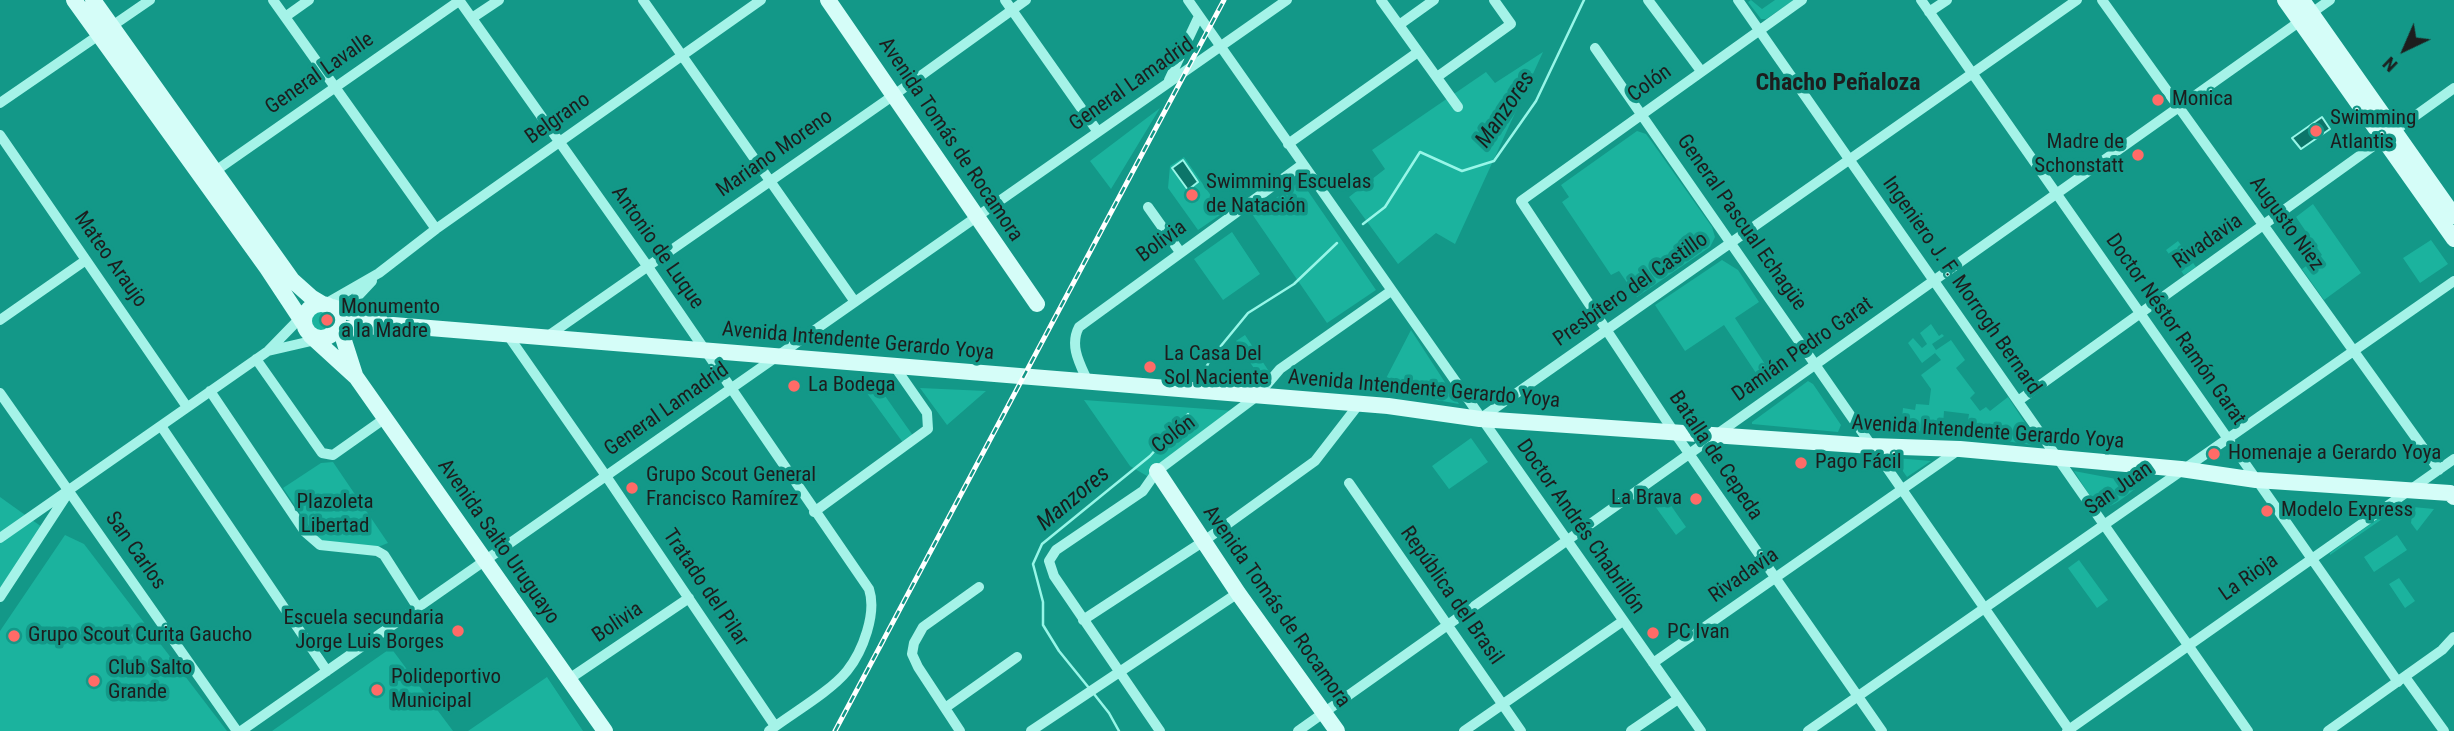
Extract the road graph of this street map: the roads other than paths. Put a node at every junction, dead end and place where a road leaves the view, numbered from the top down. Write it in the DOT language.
graph roads {
  1 [pos="74,0"];
  2 [pos="93,0"];
  3 [pos="150,0"];
  4 [pos="273,0"];
  5 [pos="309,0"];
  6 [pos="459,0"];
  7 [pos="499,0"];
  8 [pos="643,0"];
  9 [pos="761,0"];
  10 [pos="828,0"];
  11 [pos="1006,0"];
  12 [pos="1026,0"];
  13 [pos="1188,0"];
  14 [pos="1287,0"];
  15 [pos="1381,0"];
  16 [pos="1434,0"];
  17 [pos="1494,0"];
  18 [pos="1648,0"];
  19 [pos="1738,0"];
  20 [pos="1802,0"];
  21 [pos="1921,0"];
  22 [pos="1947,0"];
  23 [pos="2077,0"];
  24 [pos="2102,0"];
  25 [pos="2285,0"];
  26 [pos="2330,0"];
  27 [pos="1012,10"];
  28 [pos="1929,12"];
  29 [pos="2305,12"];
  30 [pos="1199,16"];
  31 [pos="285,17"];
  32 [pos="472,18"];
  33 [pos="1399,25"];
  34 [pos="106,30"];
  35 [pos="1759,30"];
  36 [pos="1220,47"];
  37 [pos="1595,48"];
  38 [pos="1418,52"];
  39 [pos="682,55"];
  40 [pos="1701,71"];
  41 [pos="1972,75"];
  42 [pos="1437,77"];
  43 [pos="1167,83"];
  44 [pos="335,88"];
  45 [pos="2454,88"];
  46 [pos="894,95"];
  47 [pos="0,103"];
  48 [pos="1458,107"];
  49 [pos="2179,107"];
  50 [pos="1642,114"];
  51 [pos="1098,132"];
  52 [pos="0,135"];
  53 [pos="2388,135"];
  54 [pos="559,142"];
  55 [pos="1288,144"];
  56 [pos="1850,160"];
  57 [pos="1303,164"];
  58 [pos="209,176"];
  59 [pos="770,181"];
  60 [pos="2056,194"];
  61 [pos="1521,201"];
  62 [pos="1148,206"];
  63 [pos="977,216"];
  64 [pos="2454,216"];
  65 [pos="2262,227"];
  66 [pos="436,229"];
  67 [pos="2454,239"];
  68 [pos="1731,243"];
  69 [pos="1180,252"];
  70 [pos="86,260"];
  71 [pos="648,267"];
  72 [pos="379,273"];
  73 [pos="1934,281"];
  74 [pos="2454,281"];
  75 [pos="1391,291"];
  76 [pos="855,302"];
  77 [pos="1037,304"];
  78 [pos="2140,313"];
  79 [pos="0,320"];
  80 [pos="324,321"];
  81 [pos="1607,330"];
  82 [pos="507,334"];
  83 [pos="545,338"];
  84 [pos="268,351"];
  85 [pos="705,351"];
  86 [pos="2354,351"];
  87 [pos="777,357"];
  88 [pos="256,359"];
  89 [pos="1815,365"];
  90 [pos="895,367"];
  91 [pos="356,377"];
  92 [pos="1088,382"];
  93 [pos="732,388"];
  94 [pos="210,391"];
  95 [pos="0,393"];
  96 [pos="1257,396"];
  97 [pos="2018,401"];
  98 [pos="1359,404"];
  99 [pos="187,407"];
  100 [pos="384,419"];
  101 [pos="1480,419"];
  102 [pos="161,426"];
  103 [pos="1674,432"];
  104 [pos="1717,435"];
  105 [pos="2227,437"];
  106 [pos="1872,446"];
  107 [pos="1960,449"];
  108 [pos="1690,454"];
  109 [pos="2057,458"];
  110 [pos="2454,459"];
  111 [pos="2181,469"];
  112 [pos="2439,470"];
  113 [pos="1157,471"];
  114 [pos="606,476"];
  115 [pos="2256,480"];
  116 [pos="1349,483"];
  117 [pos="2411,490"];
  118 [pos="69,491"];
  119 [pos="1903,491"];
  120 [pos="2453,493"];
  121 [pos="814,512"];
  122 [pos="2104,524"];
  123 [pos="0,538"];
  124 [pos="1204,541"];
  125 [pos="1567,541"];
  126 [pos="2311,558"];
  127 [pos="485,559"];
  128 [pos="1776,578"];
  129 [pos="979,587"];
  130 [pos="1238,593"];
  131 [pos="0,597"];
  132 [pos="689,598"];
  133 [pos="1984,607"];
  134 [pos="418,608"];
  135 [pos="1083,620"];
  136 [pos="1623,621"];
  137 [pos="1448,625"];
  138 [pos="2454,637"];
  139 [pos="2188,644"];
  140 [pos="2454,646"];
  141 [pos="2442,650"];
  142 [pos="1017,657"];
  143 [pos="1653,663"];
  144 [pos="327,671"];
  145 [pos="1119,674"];
  146 [pos="569,679"];
  147 [pos="2401,680"];
  148 [pos="1858,696"];
  149 [pos="1678,699"];
  150 [pos="1502,704"];
  151 [pos="945,708"];
  152 [pos="1324,713"];
  153 [pos="772,729"];
  154 [pos="239,731"];
  155 [pos="606,731"];
  156 [pos="960,731"];
  157 [pos="1031,731"];
  158 [pos="1160,731"];
  159 [pos="1298,731"];
  160 [pos="1337,731"];
  161 [pos="1464,731"];
  162 [pos="1521,731"];
  163 [pos="1631,731"];
  164 [pos="1701,731"];
  165 [pos="1808,731"];
  166 [pos="1882,731"];
  167 [pos="2069,731"];
  168 [pos="2248,731"];
  169 [pos="2328,731"];
  170 [pos="2444,731"];
  1 -- 34 [label="main road, Avenida Salto Uruguayo"];
  2 -- 34 [label="main road, Avenida Salto Uruguayo"];
  3 -- 34 [label="street"];
  4 -- 31 [label="street"];
  5 -- 31 [label="street"];
  6 -- 32 [label="street, Antonio de Luque"];
  6 -- 44 [label="street, General Lavalle"];
  7 -- 32 [label="street"];
  8 -- 39 [label="street"];
  9 -- 39 [label="street, Belgrano"];
  10 -- 46 [label="main road, Avenida Tomás de Rocamora"];
  11 -- 27 [label="street"];
  12 -- 27 [label="street, Mariano Moreno"];
  13 -- 30 [label="street, Doctor Andrés Chabrillón"];
  14 -- 36 [label="street, General Lamadrid"];
  15 -- 33 [label="street"];
  16 -- 33 [label="street"];
  17 -- 42 [label="street"];
  18 -- 40 [label="street"];
  19 -- 35 [label="street, Ingeniero J. F. Morrogh Bernard"];
  20 -- 35 [label="street, Colón"];
  21 -- 28 [label="street, Doctor Néstor Ramón Garat"];
  22 -- 28 [label="street"];
  23 -- 41 [label="street, Presbítero del Castillo"];
  24 -- 49 [label="street, Augusto Niez"];
  25 -- 29 [label="main road"];
  26 -- 29 [label="street, Damián Pedro Garat"];
  27 -- 46 [label="street, Mariano Moreno"];
  27 -- 51 [label="street"];
  28 -- 41 [label="street, Doctor Néstor Ramón Garat"];
  29 -- 49 [label="street, Damián Pedro Garat"];
  29 -- 53 [label="main road"];
  30 -- 36 [label="street, Doctor Andrés Chabrillón"];
  30 -- 43 [label="street"];
  31 -- 44 [label="street"];
  32 -- 54 [label="street, Antonio de Luque"];
  33 -- 38 [label="street"];
  34 -- 47 [label="street"];
  34 -- 58 [label="main road, Avenida Salto Uruguayo"];
  35 -- 40 [label="street, Colón"];
  35 -- 56 [label="street, Ingeniero J. F. Morrogh Bernard"];
  36 -- 43 [label="street, General Lamadrid"];
  36 -- 55 [label="street, Doctor Andrés Chabrillón"];
  37 -- 50 [label="street, General Pascual Echagüe"];
  38 -- 42 [label="street"];
  38 -- 55 [label="street"];
  39 -- 54 [label="street, Belgrano"];
  39 -- 59 [label="street"];
  40 -- 50 [label="street, Colón"];
  41 -- 56 [label="street, Presbítero del Castillo"];
  41 -- 60 [label="street, Doctor Néstor Ramón Garat"];
  42 -- 48 [label="street"];
  43 -- 51 [label="street, General Lamadrid"];
  44 -- 58 [label="street, General Lavalle"];
  44 -- 66 [label="street"];
  45 -- 53 [label="street, Rivadavia"];
  46 -- 59 [label="street, Mariano Moreno"];
  46 -- 63 [label="main road, Avenida Tomás de Rocamora"];
  49 -- 60 [label="street, Damián Pedro Garat"];
  49 -- 65 [label="street, Augusto Niez"];
  50 -- 61 [label="street, Colón"];
  50 -- 68 [label="street, General Pascual Echagüe"];
  51 -- 63 [label="street, General Lamadrid"];
  52 -- 70 [label="street, Mateo Araujo"];
  53 -- 64 [label="main road"];
  53 -- 65 [label="street, Rivadavia"];
  53 -- 67 [label="main road"];
  54 -- 66 [label="street, Belgrano"];
  54 -- 71 [label="street, Antonio de Luque"];
  55 -- 57 [label="street, Doctor Andrés Chabrillón"];
  56 -- 68 [label="street, Presbítero del Castillo"];
  56 -- 73 [label="street, Ingeniero J. F. Morrogh Bernard"];
  57 -- 69 [label="street, Bolivia"];
  57 -- 75 [label="street, Doctor Andrés Chabrillón"];
  58 -- 80 [label="main road, Avenida Salto Uruguayo"];
  58 -- 80 [label="main road, Avenida Salto Uruguayo"];
  59 -- 71 [label="street, Mariano Moreno"];
  59 -- 76 [label="street"];
  60 -- 73 [label="street, Damián Pedro Garat"];
  60 -- 78 [label="street, Doctor Néstor Ramón Garat"];
  61 -- 81 [label="street, Batalla de Cepeda"];
  62 -- 69 [label="street"];
  63 -- 76 [label="street, General Lamadrid"];
  63 -- 77 [label="main road, Avenida Tomás de Rocamora"];
  65 -- 78 [label="street, Rivadavia"];
  65 -- 86 [label="street, Augusto Niez"];
  66 -- 72 [label="street, Belgrano"];
  68 -- 81 [label="street, Presbítero del Castillo"];
  68 -- 89 [label="street, General Pascual Echagüe"];
  69 -- 92 [label="street, Bolivia"];
  70 -- 79 [label="street"];
  70 -- 99 [label="street, Mateo Araujo"];
  71 -- 83 [label="street, Mariano Moreno"];
  71 -- 85 [label="street, Antonio de Luque"];
  72 -- 80 [label="street, Belgrano"];
  72 -- 80 [label="street, Belgrano"];
  73 -- 89 [label="street, Damián Pedro Garat"];
  73 -- 97 [label="street, Ingeniero J. F. Morrogh Bernard"];
  74 -- 86 [label="street, San Juan"];
  75 -- 96 [label="street, Colón"];
  75 -- 101 [label="street, Doctor Andrés Chabrillón"];
  76 -- 87 [label="street, General Lamadrid"];
  78 -- 97 [label="street, Rivadavia"];
  78 -- 105 [label="street, Doctor Néstor Ramón Garat"];
  80 -- 82 [label="main road, Avenida Intendente Gerardo Yoya"];
  80 -- 84 [label="street, Belgrano"];
  80 -- 84 [label="street, Belgrano"];
  80 -- 91 [label="main road, Avenida Salto Uruguayo"];
  80 -- 91 [label="main road, Avenida Salto Uruguayo"];
  81 -- 101 [label="street, Presbítero del Castillo"];
  81 -- 103 [label="street, Batalla de Cepeda"];
  82 -- 83 [label="main road, Avenida Intendente Gerardo Yoya"];
  82 -- 114 [label="street, Tratado del Pilar"];
  83 -- 85 [label="main road, Avenida Intendente Gerardo Yoya"];
  84 -- 88 [label="street, Belgrano"];
  85 -- 87 [label="main road, Avenida Intendente Gerardo Yoya"];
  85 -- 93 [label="street, Antonio de Luque"];
  86 -- 105 [label="street, San Juan"];
  86 -- 112 [label="street, Augusto Niez"];
  87 -- 90 [label="main road, Avenida Intendente Gerardo Yoya"];
  87 -- 93 [label="street, General Lamadrid"];
  88 -- 94 [label="street, Belgrano"];
  88 -- 100 [label="street"];
  89 -- 104 [label="street, Damián Pedro Garat"];
  89 -- 106 [label="street, General Pascual Echagüe"];
  90 -- 92 [label="main road, Avenida Intendente Gerardo Yoya"];
  90 -- 121 [label="street"];
  91 -- 100 [label="main road, Avenida Salto Uruguayo"];
  92 -- 96 [label="main road, Avenida Intendente Gerardo Yoya"];
  93 -- 114 [label="street, General Lamadrid"];
  93 -- 121 [label="street, Antonio de Luque"];
  94 -- 99 [label="street, Belgrano"];
  94 -- 134 [label="street"];
  95 -- 118 [label="street, San Carlos"];
  96 -- 98 [label="main road, Avenida Intendente Gerardo Yoya"];
  96 -- 113 [label="street, Colón"];
  97 -- 109 [label="street, Ingeniero J. F. Morrogh Bernard"];
  98 -- 101 [label="main road, Avenida Intendente Gerardo Yoya"];
  98 -- 124 [label="street"];
  99 -- 102 [label="street, Belgrano"];
  100 -- 127 [label="main road, Avenida Salto Uruguayo"];
  101 -- 103 [label="main road, Avenida Intendente Gerardo Yoya"];
  101 -- 125 [label="street, Doctor Andrés Chabrillón"];
  102 -- 118 [label="street, Belgrano"];
  102 -- 144 [label="street"];
  103 -- 104 [label="main road, Avenida Intendente Gerardo Yoya"];
  103 -- 108 [label="street, Batalla de Cepeda"];
  104 -- 106 [label="main road, Avenida Intendente Gerardo Yoya"];
  104 -- 108 [label="street, Damián Pedro Garat"];
  105 -- 111 [label="street, San Juan"];
  105 -- 115 [label="street, Doctor Néstor Ramón Garat"];
  106 -- 107 [label="main road, Avenida Intendente Gerardo Yoya"];
  106 -- 119 [label="street, General Pascual Echagüe"];
  107 -- 109 [label="main road, Avenida Intendente Gerardo Yoya"];
  107 -- 119 [label="street, Rivadavia"];
  108 -- 125 [label="street, Damián Pedro Garat"];
  108 -- 128 [label="street, Batalla de Cepeda"];
  109 -- 111 [label="main road, Avenida Intendente Gerardo Yoya"];
  109 -- 122 [label="street, Ingeniero J. F. Morrogh Bernard"];
  110 -- 112 [label="street, La Rioja"];
  111 -- 115 [label="main road, Avenida Intendente Gerardo Yoya"];
  111 -- 122 [label="street, San Juan"];
  112 -- 117 [label="street, La Rioja"];
  113 -- 124 [label="main road, Avenida Tomás de Rocamora"];
  113 -- 135 [label="street, Colón"];
  114 -- 127 [label="street, General Lamadrid"];
  114 -- 132 [label="street, Tratado del Pilar"];
  115 -- 117 [label="main road, Avenida Intendente Gerardo Yoya"];
  115 -- 126 [label="street, Doctor Néstor Ramón Garat"];
  116 -- 137 [label="street, República del Brasil"];
  117 -- 120 [label="main road, Avenida Intendente Gerardo Yoya"];
  117 -- 126 [label="street, La Rioja"];
  118 -- 123 [label="street, Belgrano"];
  118 -- 131 [label="street"];
  118 -- 154 [label="street, San Carlos"];
  119 -- 128 [label="street, Rivadavia"];
  119 -- 133 [label="street, General Pascual Echagüe"];
  121 -- 153 [label="street, Antonio de Luque"];
  122 -- 133 [label="street, San Juan"];
  122 -- 139 [label="street, Ingeniero J. F. Morrogh Bernard"];
  124 -- 130 [label="main road, Avenida Tomás de Rocamora"];
  124 -- 135 [label="street"];
  125 -- 136 [label="street, Doctor Andrés Chabrillón"];
  125 -- 137 [label="street, Damián Pedro Garat"];
  126 -- 139 [label="street, La Rioja"];
  126 -- 147 [label="street, Doctor Néstor Ramón Garat"];
  127 -- 134 [label="street, General Lamadrid"];
  127 -- 146 [label="main road, Avenida Salto Uruguayo"];
  128 -- 143 [label="street, Rivadavia"];
  128 -- 148 [label="street, Batalla de Cepeda"];
  129 -- 151 [label="street"];
  130 -- 145 [label="street"];
  130 -- 152 [label="main road, Avenida Tomás de Rocamora"];
  132 -- 146 [label="street, Bolivia"];
  132 -- 153 [label="street, Tratado del Pilar"];
  133 -- 148 [label="street, San Juan"];
  133 -- 167 [label="street, General Pascual Echagüe"];
  134 -- 144 [label="street, General Lamadrid"];
  135 -- 145 [label="street"];
  136 -- 143 [label="street, Doctor Andrés Chabrillón"];
  136 -- 150 [label="street"];
  137 -- 150 [label="street, República del Brasil"];
  137 -- 152 [label="street, Damián Pedro Garat"];
  138 -- 141 [label="street"];
  139 -- 167 [label="street, La Rioja"];
  139 -- 168 [label="street, Ingeniero J. F. Morrogh Bernard"];
  140 -- 141 [label="street"];
  141 -- 147 [label="street"];
  142 -- 151 [label="street"];
  143 -- 149 [label="street, Doctor Andrés Chabrillón"];
  144 -- 154 [label="street, General Lamadrid"];
  145 -- 157 [label="street"];
  145 -- 158 [label="street"];
  146 -- 155 [label="main road, Avenida Salto Uruguayo"];
  147 -- 169 [label="street"];
  147 -- 170 [label="street, Doctor Néstor Ramón Garat"];
  148 -- 165 [label="street, San Juan"];
  148 -- 166 [label="street, Batalla de Cepeda"];
  149 -- 163 [label="street"];
  149 -- 164 [label="street, Doctor Andrés Chabrillón"];
  150 -- 161 [label="street"];
  150 -- 162 [label="street, República del Brasil"];
  151 -- 156 [label="street"];
  152 -- 159 [label="street, Damián Pedro Garat"];
  152 -- 160 [label="main road, Avenida Tomás de Rocamora"];
}
